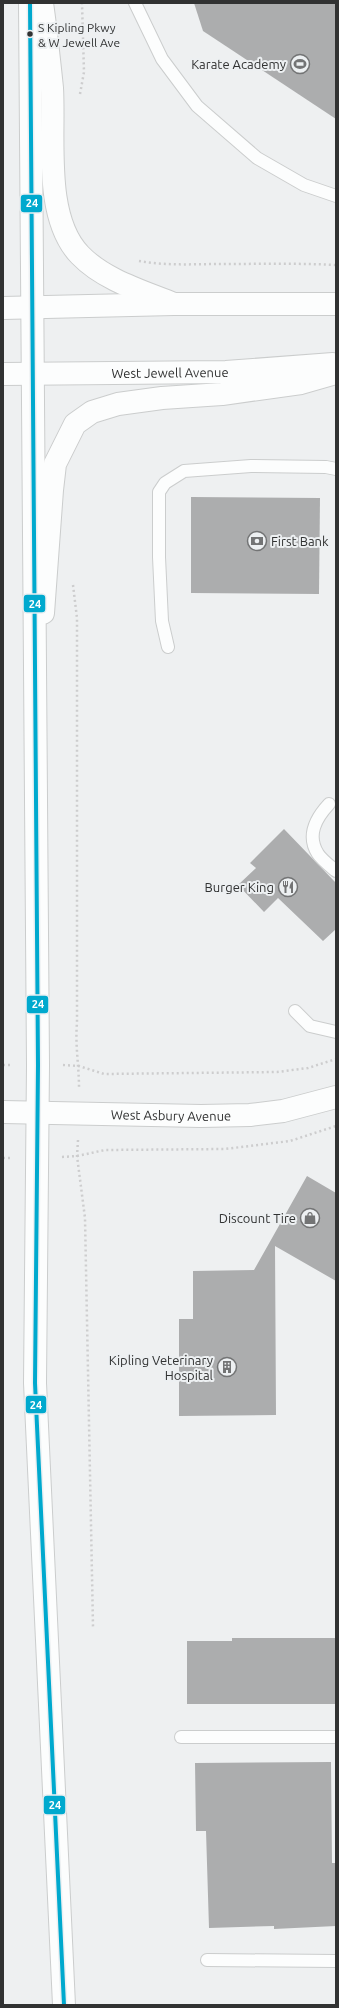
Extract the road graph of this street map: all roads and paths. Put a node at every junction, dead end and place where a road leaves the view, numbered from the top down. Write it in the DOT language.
graph roads {
  1 [pos="30,3"];
  2 [pos="42,3"];
  3 [pos="135,3"];
  4 [pos="336,196"];
  5 [pos="137,260"];
  6 [pos="336,265"];
  7 [pos="174,304"];
  8 [pos="336,304"];
  9 [pos="3,308"];
  10 [pos="31,308"];
  11 [pos="336,364"];
  12 [pos="3,374"];
  13 [pos="32,374"];
  14 [pos="336,374"];
  15 [pos="336,469"];
  16 [pos="72,580"];
  17 [pos="168,647"];
  18 [pos="36,728"];
  19 [pos="329,804"];
  20 [pos="336,871"];
  21 [pos="296,1011"];
  22 [pos="336,1032"];
  23 [pos="336,1059"];
  24 [pos="336,1096"];
  25 [pos="3,1112"];
  26 [pos="38,1112"];
  27 [pos="336,1126"];
  28 [pos="93,1627"];
  29 [pos="182,1737"];
  30 [pos="336,1737"];
  31 [pos="207,1960"];
  32 [pos="336,1960"];
  33 [pos="64,2005"];
  1 -- 10 [label="main road"];
  2 -- 7 [label="main road"];
  3 -- 4 [label="lane"];
  5 -- 6 [label="path"];
  7 -- 8 [label="main road"];
  7 -- 10 [label="main road"];
  9 -- 10 [label="main road"];
  10 -- 13 [label="main road"];
  11 -- 13 [label="main road, West Jewell Avenue"];
  12 -- 13 [label="main road, West Jewell Avenue"];
  13 -- 18 [label="main road"];
  14 -- 18 [label="main road"];
  15 -- 17 [label="lane"];
  16 -- 23 [label="path"];
  18 -- 26 [label="main road"];
  19 -- 20 [label="lane"];
  21 -- 22 [label="lane"];
  24 -- 26 [label="main road, West Asbury Avenue"];
  25 -- 26 [label="main road, West Asbury Avenue"];
  26 -- 33 [label="main road"];
  27 -- 28 [label="path"];
  29 -- 30 [label="lane"];
  31 -- 32 [label="lane"];
}
